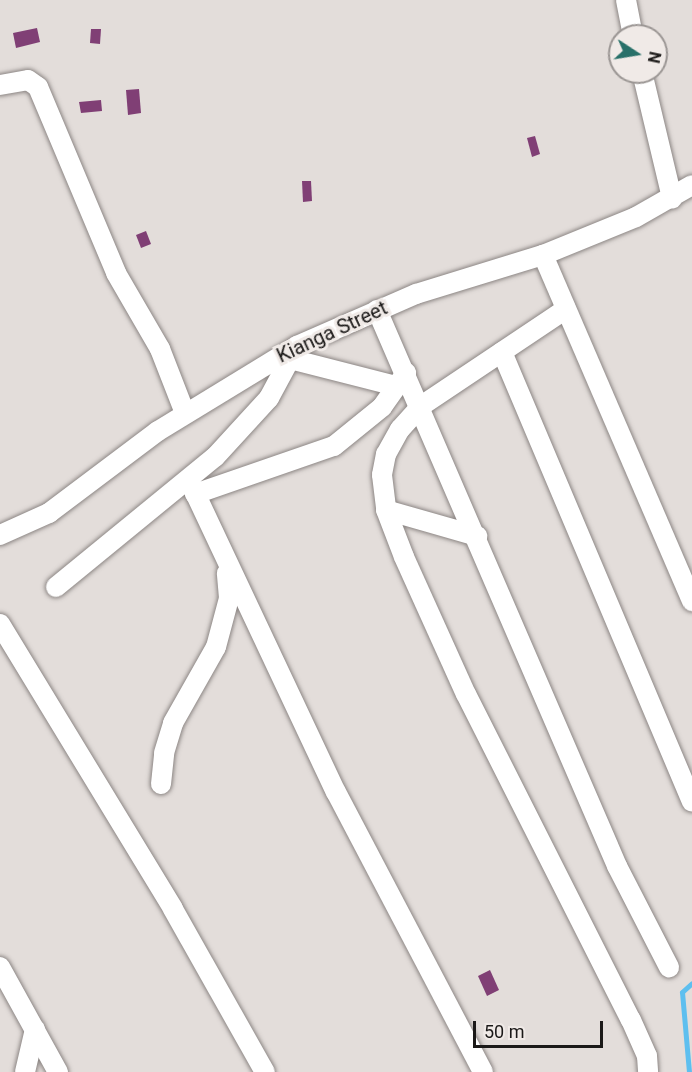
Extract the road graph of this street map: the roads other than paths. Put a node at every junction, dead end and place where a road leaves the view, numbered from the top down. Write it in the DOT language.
graph roads {
  1 [pos="626,0"];
  2 [pos="631,24"];
  3 [pos="645,84"];
  4 [pos="0,85"];
  5 [pos="692,185"];
  6 [pos="672,198"];
  7 [pos="543,255"];
  8 [pos="377,309"];
  9 [pos="566,309"];
  10 [pos="293,352"];
  11 [pos="502,352"];
  12 [pos="401,380"];
  13 [pos="422,406"];
  14 [pos="185,413"];
  15 [pos="192,487"];
  16 [pos="386,510"];
  17 [pos="0,535"];
  18 [pos="477,536"];
  19 [pos="227,564"];
  20 [pos="56,587"];
  21 [pos="692,600"];
  22 [pos="0,624"];
  23 [pos="161,784"];
  24 [pos="692,801"];
  25 [pos="0,967"];
  26 [pos="669,967"];
  27 [pos="35,1029"];
  28 [pos="25,1072"];
  29 [pos="58,1072"];
  30 [pos="265,1072"];
  31 [pos="483,1072"];
  32 [pos="648,1072"];
  1 -- 2 [label="street"];
  3 -- 6 [label="street"];
  4 -- 14 [label="street"];
  5 -- 6 [label="street, Kianga Street"];
  6 -- 7 [label="street, Kianga Street"];
  7 -- 8 [label="street, Kianga Street"];
  7 -- 9 [label="street"];
  8 -- 10 [label="street, Kianga Street"];
  8 -- 12 [label="street"];
  9 -- 11 [label="street"];
  9 -- 21 [label="street"];
  10 -- 12 [label="street"];
  10 -- 14 [label="street, Kianga Street"];
  10 -- 15 [label="street"];
  11 -- 13 [label="street"];
  11 -- 24 [label="street"];
  12 -- 13 [label="street"];
  12 -- 15 [label="street"];
  13 -- 16 [label="street"];
  13 -- 18 [label="street"];
  14 -- 17 [label="street, Kianga Street"];
  15 -- 19 [label="street"];
  15 -- 20 [label="street"];
  16 -- 18 [label="street"];
  16 -- 32 [label="street"];
  18 -- 26 [label="street"];
  19 -- 23 [label="street"];
  19 -- 31 [label="street"];
  22 -- 30 [label="street"];
  25 -- 27 [label="street"];
  27 -- 28 [label="street"];
  27 -- 29 [label="street"];
}
